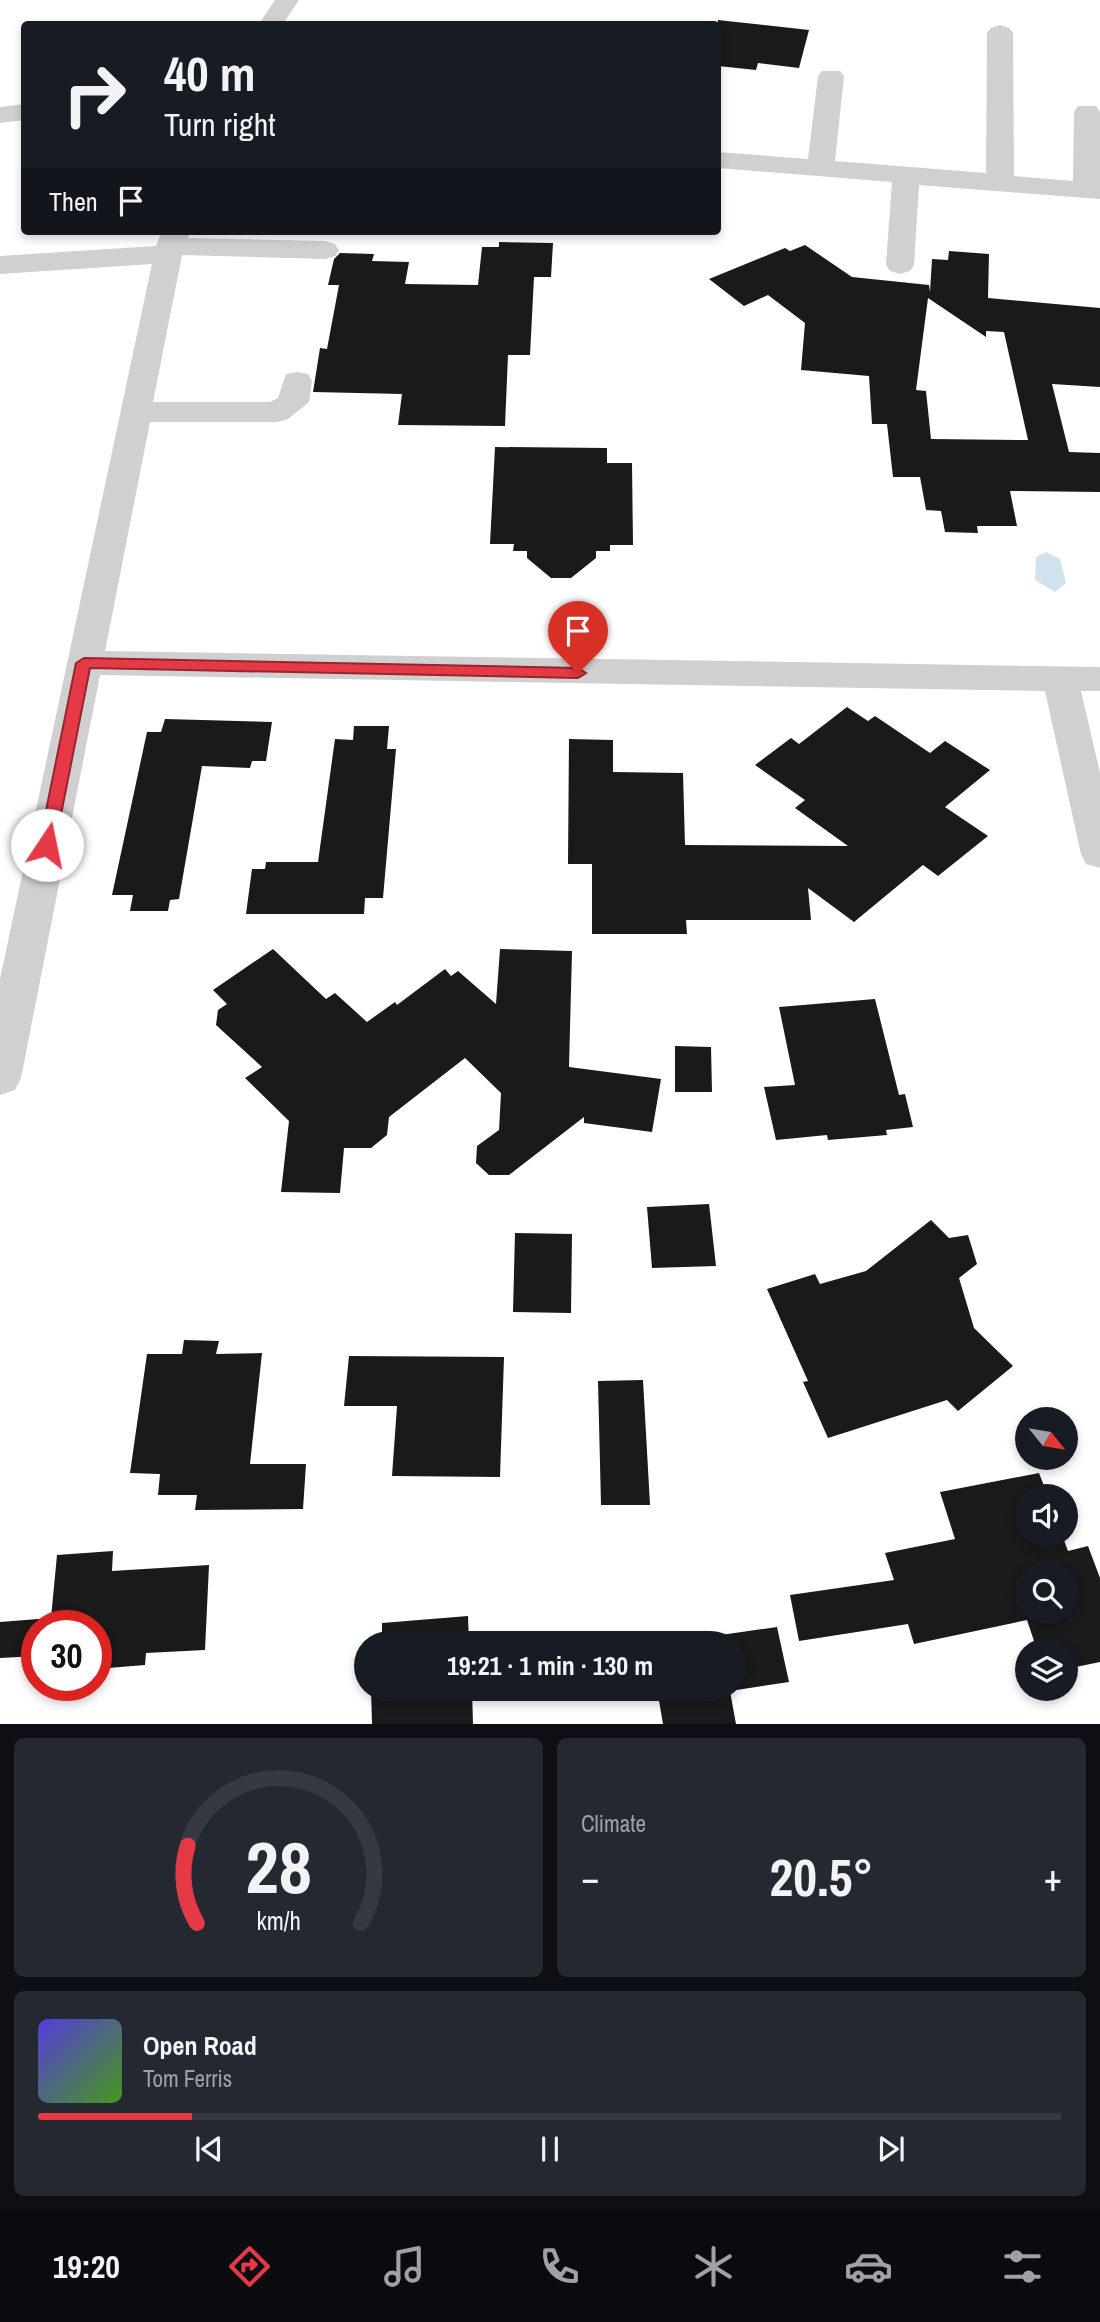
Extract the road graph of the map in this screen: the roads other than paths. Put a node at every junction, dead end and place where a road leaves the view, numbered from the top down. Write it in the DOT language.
graph roads {
  1 [pos="287,0"];
  2 [pos="273,21"];
  3 [pos="1000,33"];
  4 [pos="831,76"];
  5 [pos="21,112"];
  6 [pos="1087,112"];
  7 [pos="0,115"];
  8 [pos="721,160"];
  9 [pos="821,168"];
  10 [pos="906,175"];
  11 [pos="1000,184"];
  12 [pos="1093,190"];
  13 [pos="172,244"];
  14 [pos="325,250"];
  15 [pos="0,265"];
  16 [pos="900,265"];
  17 [pos="297,382"];
  18 [pos="136,412"];
  19 [pos="84,663"];
  20 [pos="1060,679"];
  21 [pos="1100,679"];
  22 [pos="1100,854"];
  23 [pos="0,1078"];
  1 -- 2 [label="street"];
  3 -- 11 [label="street"];
  4 -- 9 [label="street"];
  5 -- 7 [label="street"];
  6 -- 12 [label="street"];
  8 -- 9 [label="street"];
  9 -- 10 [label="street"];
  10 -- 11 [label="street"];
  10 -- 16 [label="street"];
  11 -- 12 [label="street"];
  13 -- 14 [label="street"];
  13 -- 15 [label="street"];
  13 -- 18 [label="street"];
  17 -- 18 [label="street"];
  18 -- 19 [label="street"];
  19 -- 20 [label="street"];
  19 -- 23 [label="street"];
  20 -- 21 [label="street"];
  20 -- 22 [label="street"];
}
